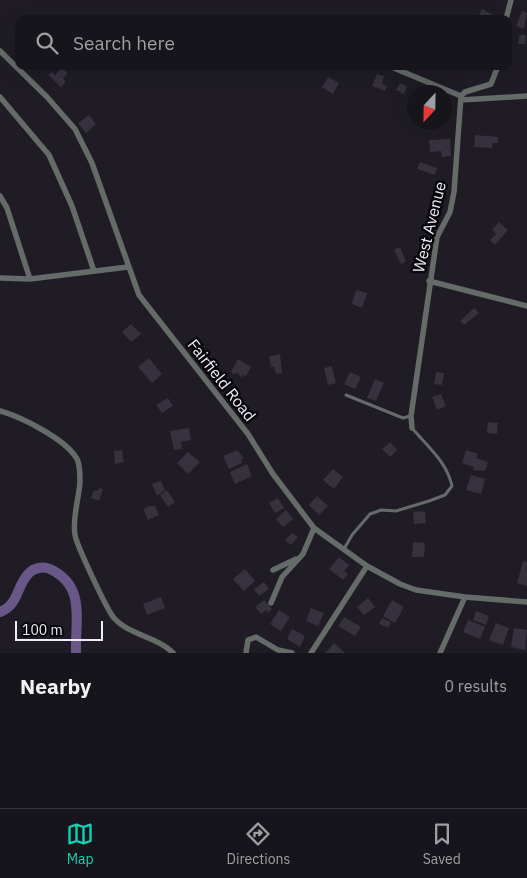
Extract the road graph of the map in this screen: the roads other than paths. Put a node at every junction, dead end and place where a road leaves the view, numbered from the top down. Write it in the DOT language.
graph roads {
  1 [pos="511,0"];
  2 [pos="507,15"];
  3 [pos="0,51"];
  4 [pos="15,66"];
  5 [pos="19,70"];
  6 [pos="398,70"];
  7 [pos="496,70"];
  8 [pos="527,96"];
  9 [pos="0,98"];
  10 [pos="461,98"];
  11 [pos="0,196"];
  12 [pos="128,267"];
  13 [pos="94,271"];
  14 [pos="0,278"];
  15 [pos="30,279"];
  16 [pos="429,281"];
  17 [pos="527,306"];
  18 [pos="346,395"];
  19 [pos="0,411"];
  20 [pos="411,416"];
  21 [pos="412,428"];
  22 [pos="314,528"];
  23 [pos="344,549"];
  24 [pos="296,559"];
  25 [pos="367,566"];
  26 [pos="273,570"];
  27 [pos="465,597"];
  28 [pos="527,602"];
  29 [pos="271,603"];
  30 [pos="173,653"];
  31 [pos="246,653"];
  32 [pos="292,653"];
  33 [pos="311,653"];
  34 [pos="440,653"];
  1 -- 2 [label="street"];
  3 -- 4 [label="street, Fairfield Road"];
  5 -- 12 [label="street, Fairfield Road"];
  6 -- 10 [label="street"];
  7 -- 10 [label="street"];
  8 -- 10 [label="street"];
  9 -- 13 [label="street"];
  10 -- 16 [label="street, West Avenue"];
  11 -- 15 [label="street"];
  12 -- 13 [label="street"];
  12 -- 22 [label="street, Fairfield Road"];
  13 -- 15 [label="street"];
  14 -- 15 [label="street"];
  16 -- 17 [label="street"];
  16 -- 20 [label="street, West Avenue"];
  18 -- 20 [label="lane"];
  19 -- 30 [label="street"];
  20 -- 21 [label="street, West Avenue"];
  21 -- 23 [label="lane"];
  22 -- 23 [label="street, Fairfield Road"];
  22 -- 24 [label="street"];
  23 -- 25 [label="street, Fairfield Road"];
  24 -- 26 [label="street"];
  24 -- 29 [label="street"];
  25 -- 27 [label="street, Fairfield Road"];
  25 -- 33 [label="street"];
  27 -- 28 [label="street, Fairfield Road"];
  27 -- 34 [label="street"];
  31 -- 32 [label="street"];
}
